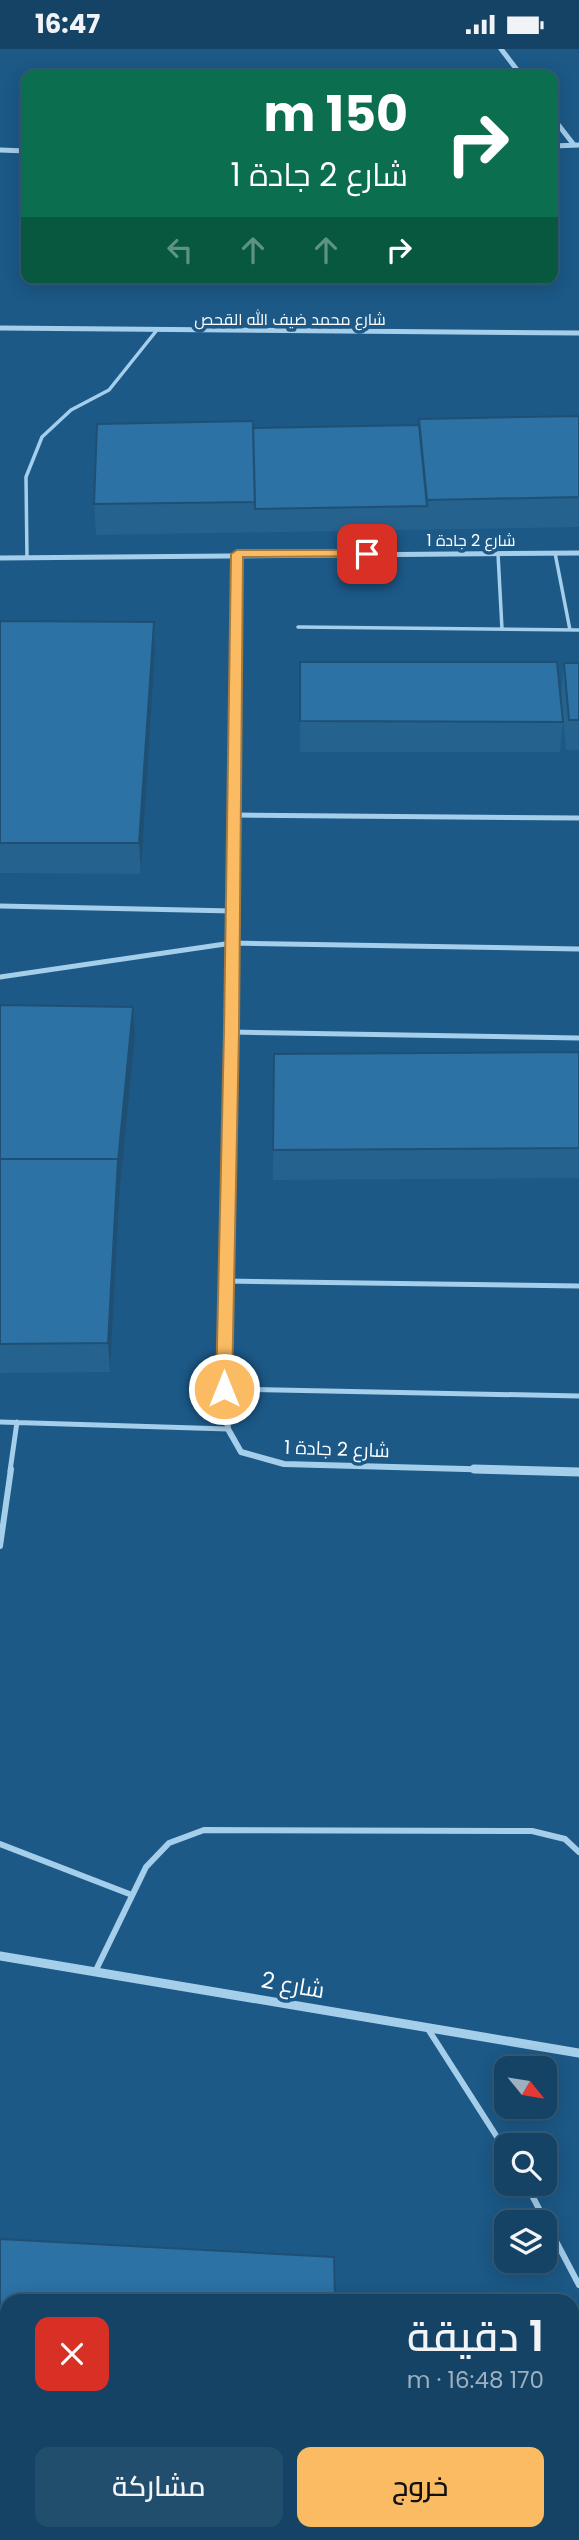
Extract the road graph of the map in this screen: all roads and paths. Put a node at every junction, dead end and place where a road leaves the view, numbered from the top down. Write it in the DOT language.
graph roads {
  1 [pos="501,49"];
  2 [pos="517,70"];
  3 [pos="558,124"];
  4 [pos="577,145"];
  5 [pos="558,146"];
  6 [pos="0,150"];
  7 [pos="21,151"];
  8 [pos="0,328"];
  9 [pos="158,330"];
  10 [pos="579,333"];
  11 [pos="555,553"];
  12 [pos="237,554"];
  13 [pos="498,554"];
  14 [pos="579,554"];
  15 [pos="0,558"];
  16 [pos="27,558"];
  17 [pos="298,627"];
  18 [pos="502,629"];
  19 [pos="570,630"];
  20 [pos="579,630"];
  21 [pos="234,815"];
  22 [pos="579,818"];
  23 [pos="0,906"];
  24 [pos="233,911"];
  25 [pos="232,943"];
  26 [pos="579,949"];
  27 [pos="0,977"];
  28 [pos="232,1031"];
  29 [pos="579,1038"];
  30 [pos="224,1281"];
  31 [pos="579,1286"];
  32 [pos="224,1389"];
  33 [pos="579,1396"];
  34 [pos="0,1422"];
  35 [pos="17,1422"];
  36 [pos="228,1429"];
  37 [pos="579,1472"];
  38 [pos="0,1546"];
  39 [pos="0,1844"];
  40 [pos="579,1852"];
  41 [pos="132,1895"];
  42 [pos="0,1956"];
  43 [pos="96,1970"];
  44 [pos="428,2029"];
  45 [pos="579,2053"];
  46 [pos="494,2133"];
  47 [pos="532,2196"];
  48 [pos="579,2285"];
  1 -- 2 [label="street"];
  3 -- 4 [label="street"];
  4 -- 5 [label="street"];
  6 -- 7 [label="street"];
  8 -- 9 [label="street, شارع محمد ضيف الله القحص"];
  9 -- 10 [label="street, شارع محمد ضيف الله القحص"];
  9 -- 16 [label="lane"];
  11 -- 13 [label="street, شارع 2 جادة 1"];
  11 -- 14 [label="street, شارع 2 جادة 1"];
  11 -- 19 [label="lane"];
  12 -- 13 [label="street, شارع 2 جادة 1"];
  12 -- 16 [label="street, شارع 2 جادة 1"];
  12 -- 21 [label="street"];
  13 -- 18 [label="lane"];
  15 -- 16 [label="street, شارع 2 جادة 1"];
  17 -- 18 [label="lane"];
  18 -- 19 [label="lane"];
  19 -- 20 [label="lane"];
  21 -- 22 [label="lane"];
  21 -- 24 [label="street"];
  23 -- 24 [label="lane"];
  24 -- 25 [label="street"];
  25 -- 26 [label="lane"];
  25 -- 27 [label="lane"];
  25 -- 28 [label="street"];
  28 -- 29 [label="lane"];
  28 -- 30 [label="street"];
  30 -- 31 [label="lane"];
  30 -- 32 [label="street"];
  32 -- 33 [label="lane"];
  32 -- 36 [label="street"];
  34 -- 35 [label="lane"];
  35 -- 36 [label="lane"];
  35 -- 38 [label="lane"];
  36 -- 37 [label="street, شارع 2 جادة 1"];
  39 -- 41 [label="lane"];
  40 -- 41 [label="lane"];
  41 -- 43 [label="lane"];
  42 -- 43 [label="street, شارع 2"];
  43 -- 44 [label="street, شارع 2"];
  44 -- 45 [label="street, شارع 2"];
  44 -- 46 [label="lane"];
  47 -- 48 [label="lane"];
}
